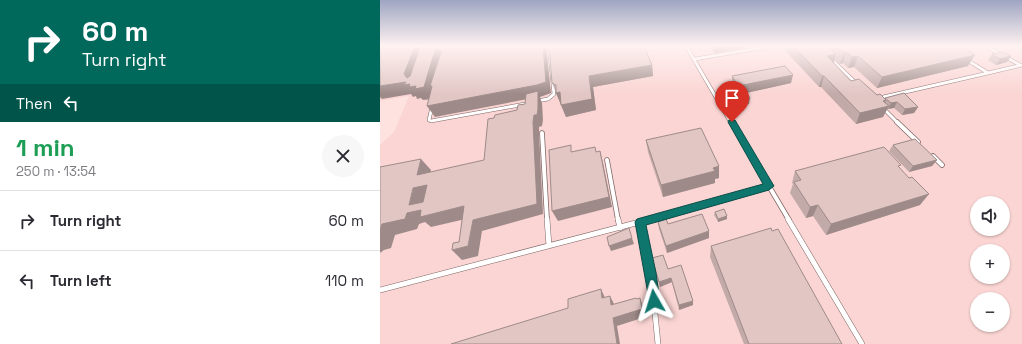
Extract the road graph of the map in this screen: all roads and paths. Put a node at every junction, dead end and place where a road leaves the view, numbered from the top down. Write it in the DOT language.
graph roads {
  1 [pos="551,62"];
  2 [pos="697,62"];
  3 [pos="834,62"];
  4 [pos="970,62"];
  5 [pos="1021,65"];
  6 [pos="988,73"];
  7 [pos="862,88"];
  8 [pos="433,106"];
  9 [pos="542,133"];
  10 [pos="919,143"];
  11 [pos="930,154"];
  12 [pos="607,160"];
  13 [pos="942,165"];
  14 [pos="769,186"];
  15 [pos="641,222"];
  16 [pos="620,228"];
  17 [pos="549,246"];
  18 [pos="380,290"];
  19 [pos="658,344"];
  20 [pos="862,344"];
  1 -- 8 [label="lane"];
  2 -- 14 [label="lane"];
  3 -- 7 [label="lane"];
  4 -- 6 [label="lane"];
  5 -- 6 [label="lane"];
  6 -- 10 [label="lane"];
  9 -- 17 [label="lane"];
  11 -- 13 [label="lane"];
  12 -- 16 [label="lane"];
  14 -- 15 [label="lane"];
  14 -- 20 [label="lane"];
  15 -- 16 [label="lane"];
  15 -- 19 [label="lane"];
  16 -- 17 [label="lane"];
  17 -- 18 [label="lane"];
}
